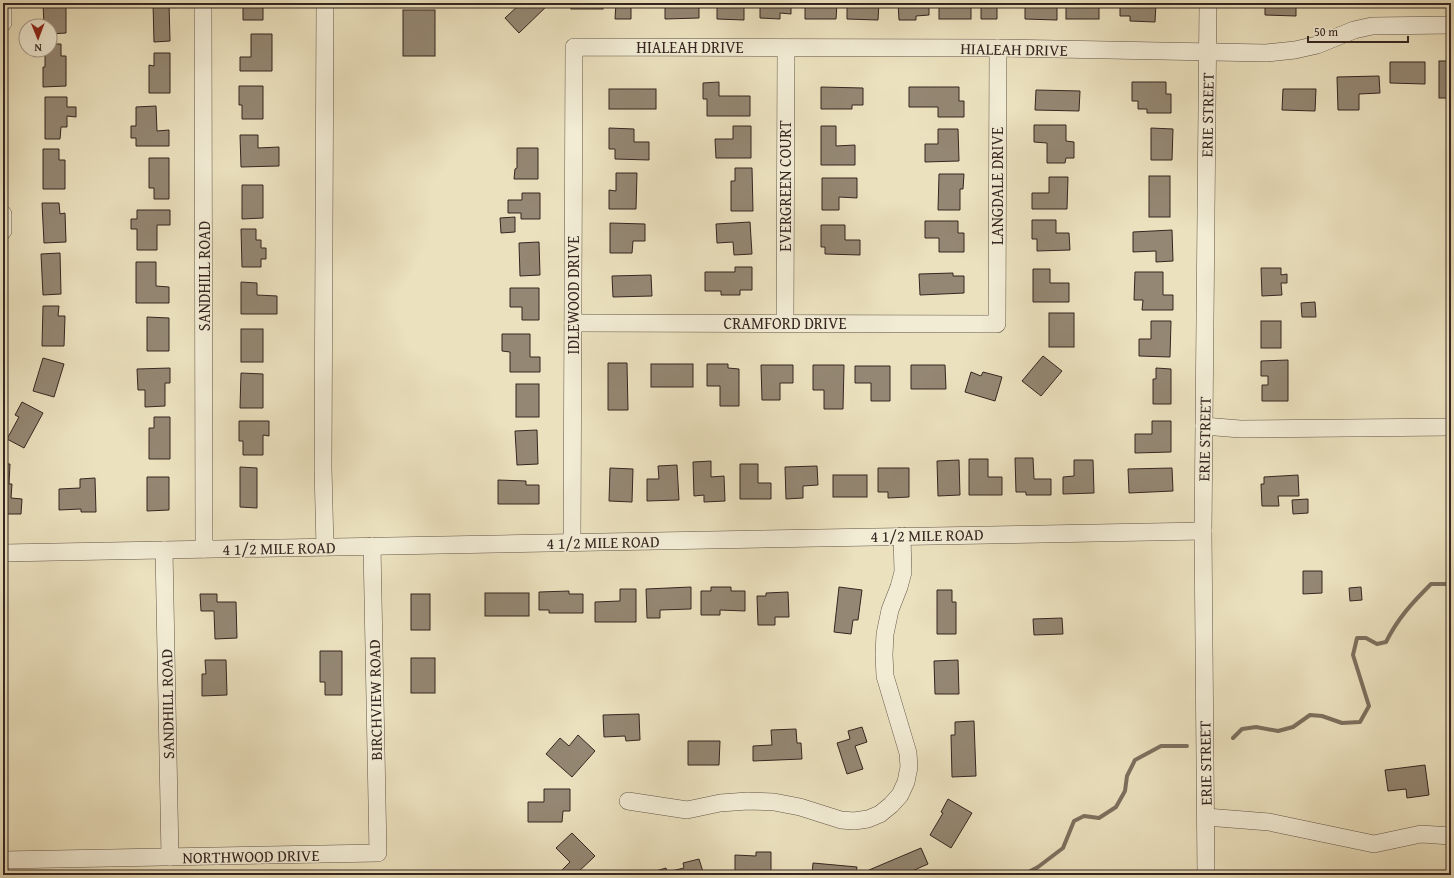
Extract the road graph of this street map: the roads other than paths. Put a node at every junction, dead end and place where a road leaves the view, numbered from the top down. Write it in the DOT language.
graph roads {
  1 [pos="3,3"];
  2 [pos="203,3"];
  3 [pos="324,3"];
  4 [pos="1208,3"];
  5 [pos="3,23"];
  6 [pos="1451,25"];
  7 [pos="574,47"];
  8 [pos="786,48"];
  9 [pos="998,48"];
  10 [pos="1208,52"];
  11 [pos="3,214"];
  12 [pos="3,231"];
  13 [pos="573,323"];
  14 [pos="785,323"];
  15 [pos="997,324"];
  16 [pos="1204,426"];
  17 [pos="1451,427"];
  18 [pos="1203,531"];
  19 [pos="902,536"];
  20 [pos="572,542"];
  21 [pos="372,546"];
  22 [pos="325,547"];
  23 [pos="204,549"];
  24 [pos="164,550"];
  25 [pos="3,553"];
  26 [pos="628,801"];
  27 [pos="1206,817"];
  28 [pos="1451,836"];
  29 [pos="378,853"];
  30 [pos="170,857"];
  31 [pos="3,860"];
  32 [pos="1206,875"];
  1 -- 5 [label="street"];
  2 -- 23 [label="street, SANDHILL ROAD"];
  3 -- 22 [label="street"];
  4 -- 10 [label="street, ERIE STREET"];
  6 -- 10 [label="street, HIALEAH DRIVE"];
  7 -- 8 [label="street, HIALEAH DRIVE"];
  7 -- 13 [label="street, IDLEWOOD DRIVE"];
  8 -- 9 [label="street, HIALEAH DRIVE"];
  8 -- 14 [label="street, EVERGREEN COURT"];
  9 -- 10 [label="street, HIALEAH DRIVE"];
  9 -- 15 [label="street, LANGDALE DRIVE"];
  10 -- 16 [label="street, ERIE STREET"];
  11 -- 12 [label="street"];
  13 -- 14 [label="street, CRAMFORD DRIVE"];
  13 -- 20 [label="street, IDLEWOOD DRIVE"];
  14 -- 15 [label="street, CRAMFORD DRIVE"];
  16 -- 17 [label="street"];
  16 -- 18 [label="street, ERIE STREET"];
  18 -- 19 [label="street, 4 1/2 MILE ROAD"];
  18 -- 27 [label="street, ERIE STREET"];
  19 -- 20 [label="street, 4 1/2 MILE ROAD"];
  19 -- 26 [label="street"];
  20 -- 21 [label="street, 4 1/2 MILE ROAD"];
  21 -- 22 [label="street, 4 1/2 MILE ROAD"];
  21 -- 29 [label="street, BIRCHVIEW ROAD"];
  22 -- 23 [label="street, 4 1/2 MILE ROAD"];
  23 -- 24 [label="street, 4 1/2 MILE ROAD"];
  24 -- 25 [label="street, 4 1/2 MILE ROAD"];
  24 -- 30 [label="street, SANDHILL ROAD"];
  27 -- 28 [label="street"];
  27 -- 32 [label="street, ERIE STREET"];
  29 -- 30 [label="street, NORTHWOOD DRIVE"];
  30 -- 31 [label="street, NORTHWOOD DRIVE"];
}
